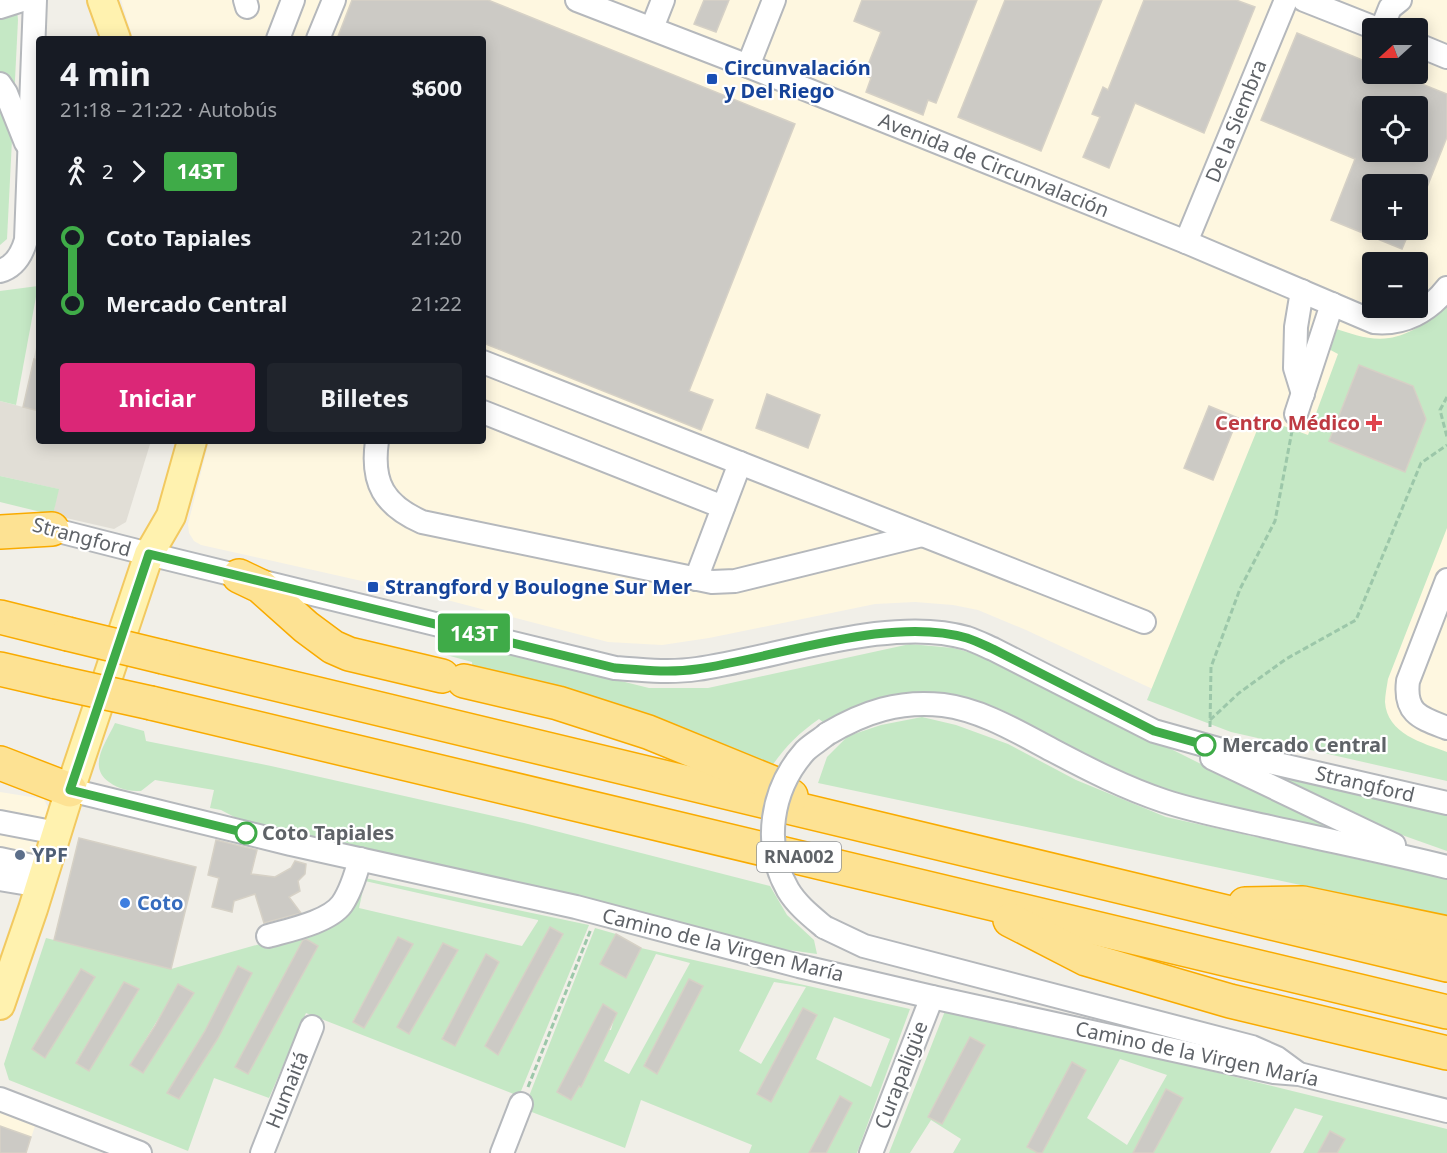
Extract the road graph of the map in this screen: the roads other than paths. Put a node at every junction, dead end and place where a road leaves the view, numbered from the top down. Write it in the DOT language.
graph roads {
  1 [pos="22,0"];
  2 [pos="35,0"];
  3 [pos="82,0"];
  4 [pos="102,0"];
  5 [pos="292,0"];
  6 [pos="334,0"];
  7 [pos="577,0"];
  8 [pos="663,0"];
  9 [pos="774,0"];
  10 [pos="1286,0"];
  11 [pos="1400,0"];
  12 [pos="1309,1"];
  13 [pos="0,7"];
  14 [pos="1347,8"];
  15 [pos="1386,18"];
  16 [pos="1362,19"];
  17 [pos="652,28"];
  18 [pos="94,36"];
  19 [pos="115,36"];
  20 [pos="279,36"];
  21 [pos="319,36"];
  22 [pos="1428,49"];
  23 [pos="1447,57"];
  24 [pos="748,66"];
  25 [pos="0,84"];
  26 [pos="30,153"];
  27 [pos="1186,242"];
  28 [pos="0,272"];
  29 [pos="1447,288"];
  30 [pos="1302,291"];
  31 [pos="1332,304"];
  32 [pos="486,363"];
  33 [pos="486,413"];
  34 [pos="171,444"];
  35 [pos="191,444"];
  36 [pos="377,444"];
  37 [pos="740,463"];
  38 [pos="723,507"];
  39 [pos="0,516"];
  40 [pos="52,529"];
  41 [pos="0,532"];
  42 [pos="922,535"];
  43 [pos="149,554"];
  44 [pos="239,576"];
  45 [pos="696,579"];
  46 [pos="1447,580"];
  47 [pos="0,617"];
  48 [pos="1144,622"];
  49 [pos="0,669"];
  50 [pos="1447,728"];
  51 [pos="1154,731"];
  52 [pos="0,763"];
  53 [pos="0,777"];
  54 [pos="70,790"];
  55 [pos="1447,803"];
  56 [pos="814,813"];
  57 [pos="0,822"];
  58 [pos="57,833"];
  59 [pos="0,859"];
  60 [pos="360,859"];
  61 [pos="1441,866"];
  62 [pos="43,878"];
  63 [pos="0,879"];
  64 [pos="960,895"];
  65 [pos="1197,905"];
  66 [pos="1447,933"];
  67 [pos="268,936"];
  68 [pos="1447,965"];
  69 [pos="932,997"];
  70 [pos="0,1005"];
  71 [pos="1447,1012"];
  72 [pos="312,1028"];
  73 [pos="1447,1053"];
  74 [pos="1299,1074"];
  75 [pos="0,1099"];
  76 [pos="521,1104"];
  77 [pos="1447,1111"];
  78 [pos="140,1153"];
  79 [pos="262,1153"];
  80 [pos="502,1153"];
  81 [pos="871,1153"];
  1 -- 13 [label="street"];
  2 -- 26 [label="street"];
  3 -- 18 [label="main road"];
  4 -- 19 [label="main road"];
  5 -- 20 [label="street"];
  6 -- 21 [label="street"];
  7 -- 17 [label="street, Avenida de Circunvalación"];
  8 -- 17 [label="street"];
  9 -- 24 [label="street"];
  10 -- 27 [label="street, De la Siembra"];
  11 -- 15 [label="street"];
  12 -- 14 [label="street"];
  14 -- 16 [label="street"];
  17 -- 24 [label="street, Avenida de Circunvalación"];
  22 -- 23 [label="street"];
  24 -- 27 [label="street, Avenida de Circunvalación"];
  25 -- 26 [label="street"];
  26 -- 28 [label="street"];
  27 -- 30 [label="street, Avenida de Circunvalación"];
  29 -- 31 [label="street, Avenida de Circunvalación"];
  30 -- 31 [label="street, Avenida de Circunvalación"];
  30 -- 31 [label="street"];
  32 -- 37 [label="street"];
  33 -- 38 [label="street"];
  34 -- 43 [label="main road"];
  35 -- 43 [label="main road"];
  36 -- 45 [label="street"];
  37 -- 38 [label="street"];
  37 -- 42 [label="street"];
  38 -- 45 [label="street"];
  39 -- 40 [label="street, Strangford"];
  40 -- 41 [label="highway"];
  40 -- 43 [label="street, Strangford"];
  42 -- 45 [label="street"];
  42 -- 48 [label="street"];
  43 -- 44 [label="street, Strangford"];
  43 -- 54 [label="main road"];
  44 -- 51 [label="street, Strangford"];
  44 -- 56 [label="highway"];
  46 -- 50 [label="street"];
  47 -- 56 [label="highway, RNA002, bridge"];
  49 -- 64 [label="highway, RNA002, bridge"];
  51 -- 55 [label="street, Strangford"];
  51 -- 61 [label="street"];
  52 -- 54 [label="highway"];
  53 -- 54 [label="street, Camino de la Virgen María"];
  54 -- 58 [label="main road"];
  54 -- 60 [label="street, Camino de la Virgen María"];
  56 -- 65 [label="highway, RNA002"];
  57 -- 58 [label="street"];
  58 -- 62 [label="main road"];
  59 -- 62 [label="street"];
  60 -- 67 [label="street"];
  60 -- 69 [label="street, Camino de la Virgen María"];
  61 -- 74 [label="street, bridge"];
  62 -- 63 [label="street"];
  62 -- 70 [label="main road"];
  64 -- 71 [label="highway, RNA002"];
  64 -- 73 [label="highway"];
  65 -- 66 [label="highway"];
  65 -- 68 [label="highway, RNA002"];
  69 -- 74 [label="street, Camino de la Virgen María"];
  69 -- 81 [label="street, Curapaligüe"];
  72 -- 79 [label="street, Humaitá"];
  74 -- 77 [label="street, Camino de la Virgen María"];
  75 -- 78 [label="street"];
  76 -- 80 [label="street"];
}
